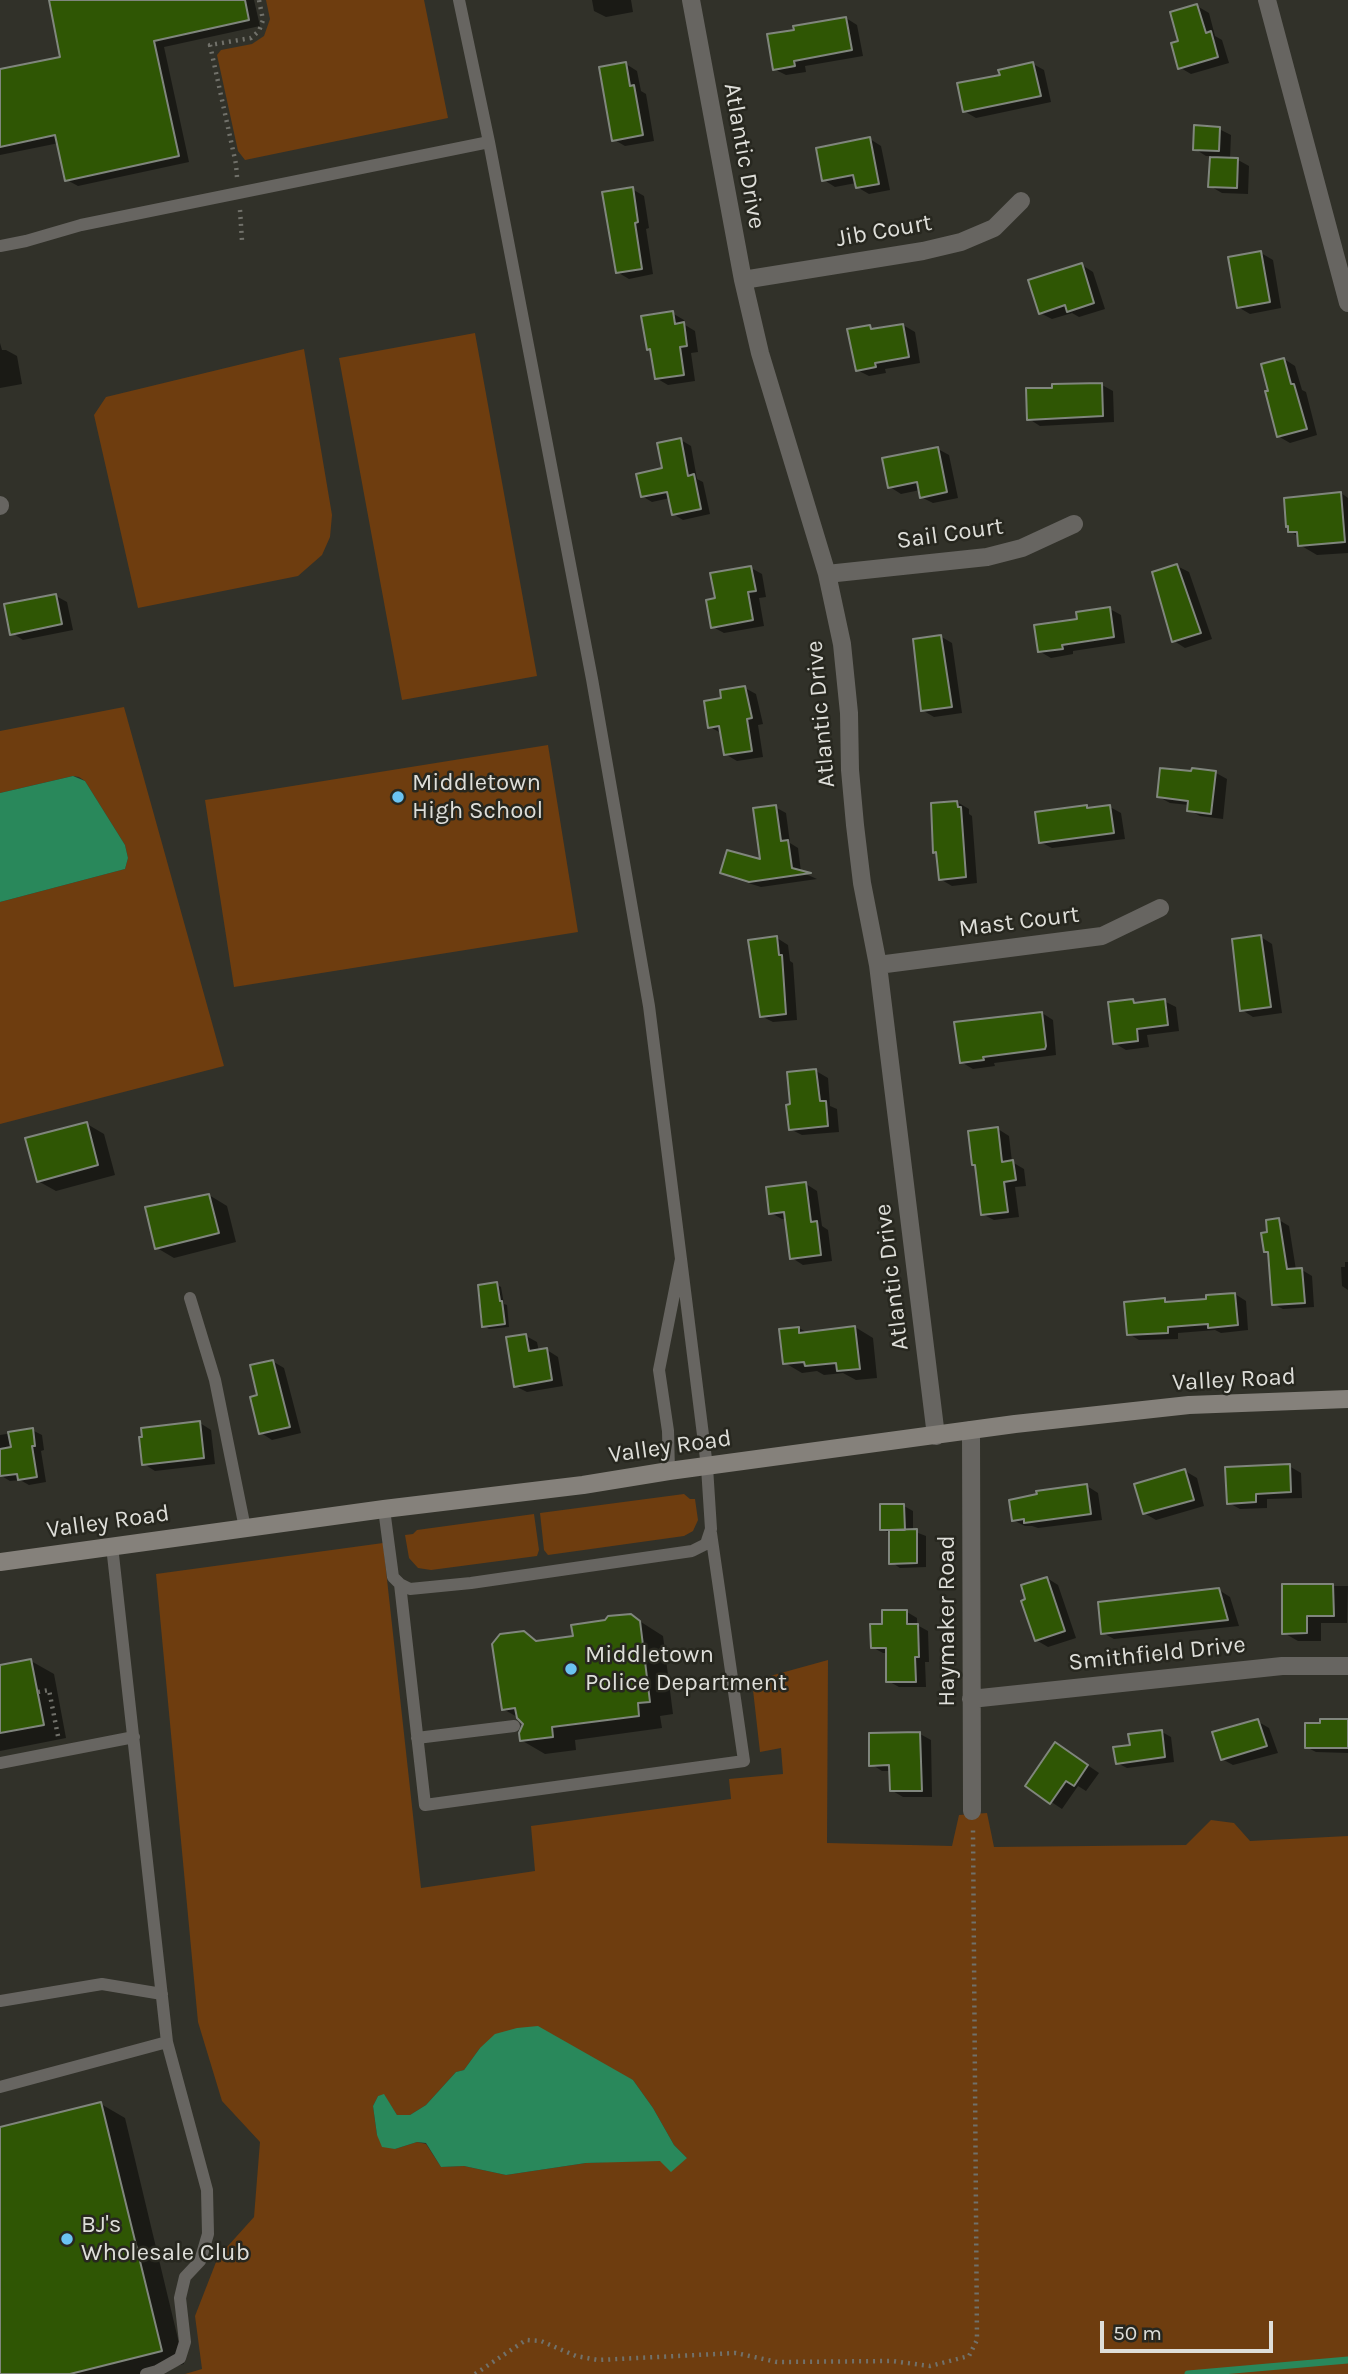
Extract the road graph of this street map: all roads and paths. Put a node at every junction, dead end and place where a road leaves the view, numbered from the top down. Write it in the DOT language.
graph roads {
  1 [pos="260,0"];
  2 [pos="459,0"];
  3 [pos="691,0"];
  4 [pos="1267,0"];
  5 [pos="489,142"];
  6 [pos="238,192"];
  7 [pos="1021,201"];
  8 [pos="242,241"];
  9 [pos="0,246"];
  10 [pos="743,280"];
  11 [pos="1348,303"];
  12 [pos="1074,524"];
  13 [pos="827,574"];
  14 [pos="1160,908"];
  15 [pos="878,965"];
  16 [pos="681,1259"];
  17 [pos="190,1298"];
  18 [pos="1348,1399"];
  19 [pos="971,1430"];
  20 [pos="936,1436"];
  21 [pos="707,1467"];
  22 [pos="669,1471"];
  23 [pos="384,1509"];
  24 [pos="245,1528"];
  25 [pos="711,1529"];
  26 [pos="112,1546"];
  27 [pos="0,1562"];
  28 [pos="400,1584"];
  29 [pos="1348,1666"];
  30 [pos="37,1692"];
  31 [pos="971,1699"];
  32 [pos="514,1726"];
  33 [pos="134,1737"];
  34 [pos="417,1738"];
  35 [pos="61,1751"];
  36 [pos="0,1763"];
  37 [pos="972,1811"];
  38 [pos="162,1994"];
  39 [pos="0,2001"];
  40 [pos="166,2042"];
  41 [pos="0,2087"];
  42 [pos="146,2374"];
  43 [pos="475,2374"];
  1 -- 6 [label="path"];
  2 -- 5 [label="lane"];
  3 -- 10 [label="street, Atlantic Drive"];
  4 -- 11 [label="street"];
  5 -- 6 [label="lane"];
  5 -- 16 [label="lane"];
  6 -- 8 [label="path"];
  6 -- 9 [label="lane"];
  7 -- 10 [label="street, Jib Court"];
  10 -- 13 [label="street, Atlantic Drive"];
  12 -- 13 [label="street, Sail Court"];
  13 -- 15 [label="street, Atlantic Drive"];
  14 -- 15 [label="street, Mast Court"];
  15 -- 20 [label="street, Atlantic Drive"];
  16 -- 21 [label="lane"];
  16 -- 22 [label="lane"];
  17 -- 24 [label="lane"];
  18 -- 19 [label="main road, Valley Road"];
  19 -- 20 [label="main road, Valley Road"];
  19 -- 31 [label="street, Haymaker Road"];
  20 -- 21 [label="main road, Valley Road"];
  21 -- 22 [label="main road, Valley Road"];
  21 -- 25 [label="lane"];
  22 -- 23 [label="main road, Valley Road"];
  23 -- 24 [label="main road, Valley Road"];
  23 -- 28 [label="lane"];
  24 -- 26 [label="main road, Valley Road"];
  25 -- 28 [label="lane"];
  25 -- 34 [label="lane"];
  26 -- 27 [label="main road, Valley Road"];
  26 -- 33 [label="lane"];
  28 -- 34 [label="lane"];
  29 -- 31 [label="street, Smithfield Drive"];
  30 -- 35 [label="path"];
  31 -- 37 [label="street, Haymaker Road"];
  32 -- 34 [label="lane"];
  33 -- 35 [label="lane"];
  33 -- 38 [label="lane"];
  35 -- 36 [label="lane"];
  37 -- 43 [label="path"];
  38 -- 39 [label="lane"];
  38 -- 40 [label="lane"];
  40 -- 41 [label="lane"];
  40 -- 42 [label="lane"];
}
